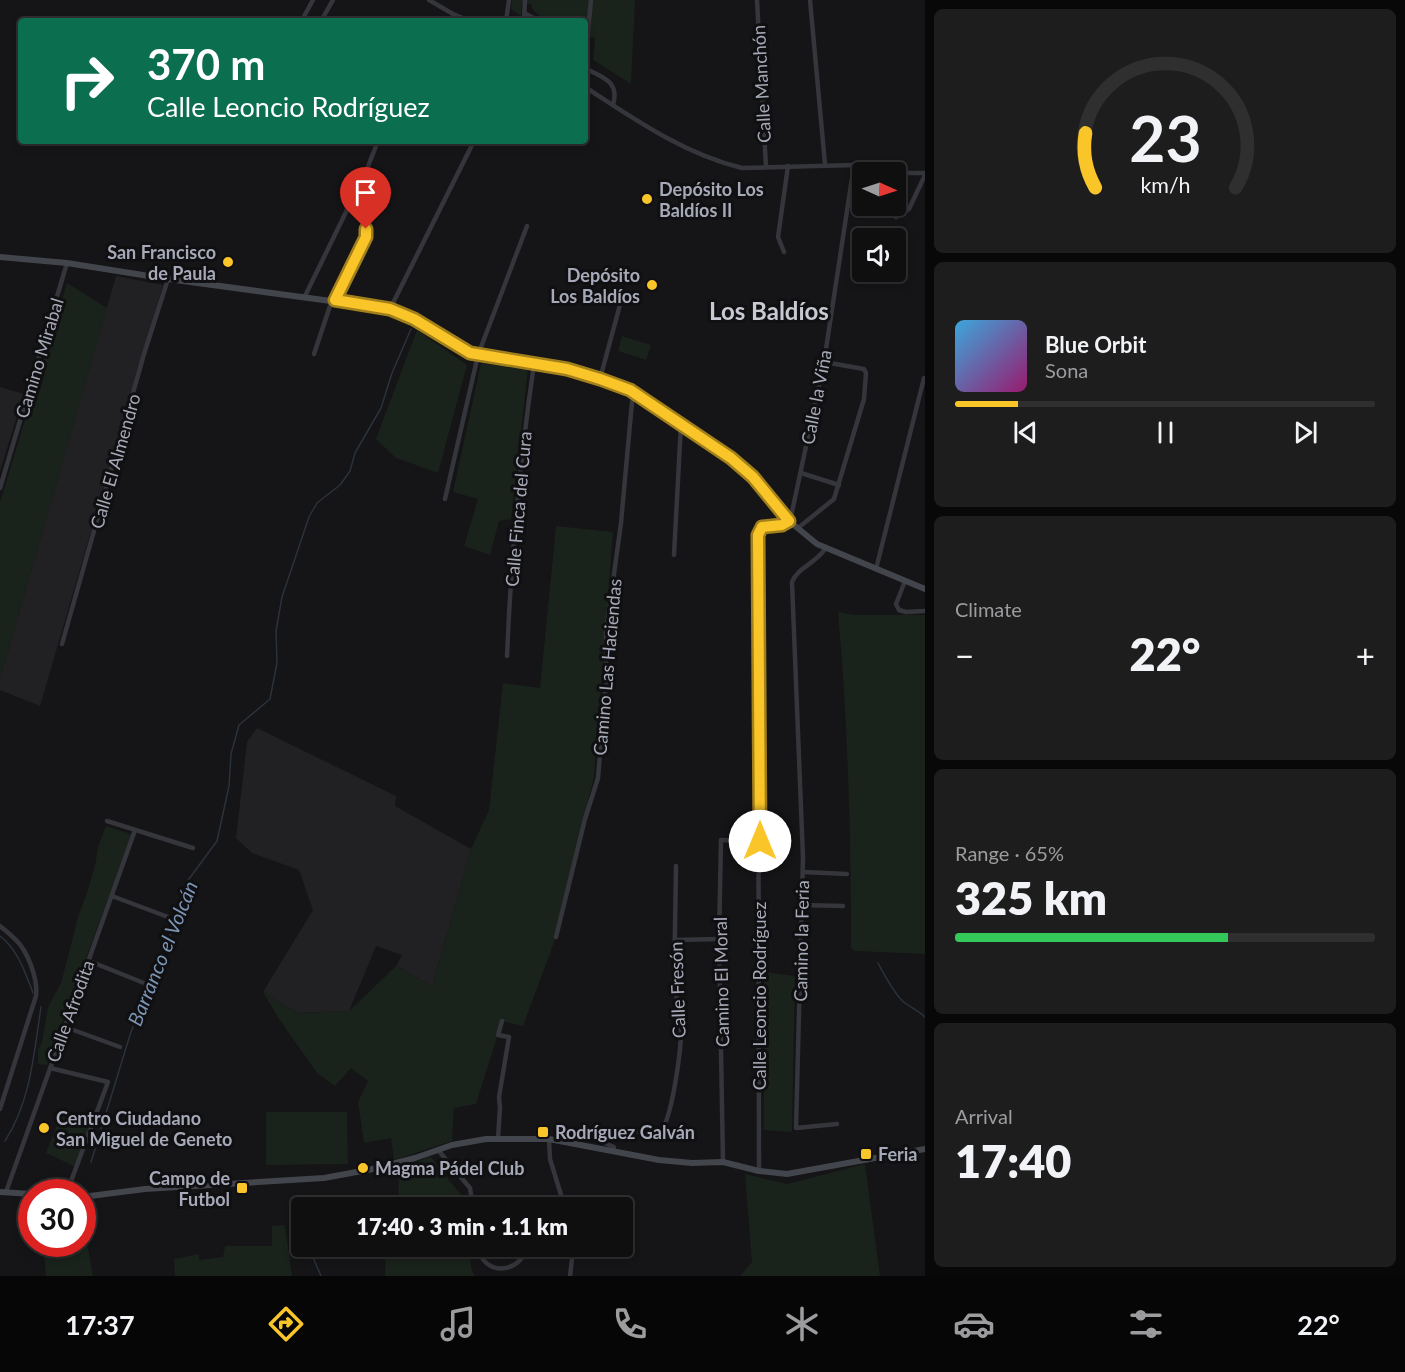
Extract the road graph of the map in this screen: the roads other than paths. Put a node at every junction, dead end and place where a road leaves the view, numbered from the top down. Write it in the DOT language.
graph roads {
  1 [pos="313,0"];
  2 [pos="333,0"];
  3 [pos="429,0"];
  4 [pos="509,0"];
  5 [pos="525,0"];
  6 [pos="591,0"];
  7 [pos="757,0"];
  8 [pos="810,0"];
  9 [pos="524,13"];
  10 [pos="453,15"];
  11 [pos="303,18"];
  12 [pos="323,18"];
  13 [pos="452,18"];
  14 [pos="462,18"];
  15 [pos="506,18"];
  16 [pos="524,18"];
  17 [pos="533,18"];
  18 [pos="588,29"];
  19 [pos="588,70"];
  20 [pos="588,89"];
  21 [pos="613,105"];
  22 [pos="377,144"];
  23 [pos="472,144"];
  24 [pos="825,165"];
  25 [pos="852,165"];
  26 [pos="788,166"];
  27 [pos="766,167"];
  28 [pos="906,173"];
  29 [pos="925,174"];
  30 [pos="852,178"];
  31 [pos="380,202"];
  32 [pos="896,217"];
  33 [pos="527,226"];
  34 [pos="784,252"];
  35 [pos="0,257"];
  36 [pos="68,263"];
  37 [pos="168,279"];
  38 [pos="305,296"];
  39 [pos="334,300"];
  40 [pos="621,302"];
  41 [pos="390,309"];
  42 [pos="314,354"];
  43 [pos="478,355"];
  44 [pos="824,362"];
  45 [pos="534,364"];
  46 [pos="924,378"];
  47 [pos="600,379"];
  48 [pos="634,394"];
  49 [pos="681,424"];
  50 [pos="801,473"];
  51 [pos="839,485"];
  52 [pos="0,488"];
  53 [pos="445,500"];
  54 [pos="789,521"];
  55 [pos="798,528"];
  56 [pos="825,549"];
  57 [pos="674,555"];
  58 [pos="876,569"];
  59 [pos="905,581"];
  60 [pos="925,589"];
  61 [pos="925,611"];
  62 [pos="62,644"];
  63 [pos="507,656"];
  64 [pos="107,821"];
  65 [pos="135,830"];
  66 [pos="760,841"];
  67 [pos="193,848"];
  68 [pos="676,867"];
  69 [pos="803,872"];
  70 [pos="847,874"];
  71 [pos="112,896"];
  72 [pos="802,905"];
  73 [pos="843,906"];
  74 [pos="168,917"];
  75 [pos="0,926"];
  76 [pos="556,937"];
  77 [pos="719,939"];
  78 [pos="675,940"];
  79 [pos="88,961"];
  80 [pos="144,983"];
  81 [pos="502,1021"];
  82 [pos="64,1027"];
  83 [pos="120,1047"];
  84 [pos="50,1068"];
  85 [pos="0,1109"];
  86 [pos="837,1124"];
  87 [pos="498,1138"];
  88 [pos="549,1139"];
  89 [pos="925,1149"];
  90 [pos="438,1150"];
  91 [pos="613,1151"];
  92 [pos="723,1162"];
  93 [pos="759,1171"];
  94 [pos="72,1179"];
  95 [pos="3,1192"];
  96 [pos="18,1193"];
  97 [pos="96,1195"];
  98 [pos="471,1197"];
  99 [pos="562,1197"];
  100 [pos="482,1257"];
  101 [pos="524,1257"];
  102 [pos="572,1257"];
  103 [pos="570,1276"];
  1 -- 11 [label="street"];
  2 -- 12 [label="street"];
  3 -- 10 [label="street"];
  4 -- 15 [label="street"];
  5 -- 9 [label="street"];
  6 -- 18 [label="street"];
  7 -- 27 [label="street, Calle Manchón"];
  8 -- 24 [label="street"];
  9 -- 16 [label="street"];
  9 -- 17 [label="street"];
  10 -- 13 [label="street"];
  10 -- 14 [label="street"];
  19 -- 21 [label="street"];
  20 -- 21 [label="street"];
  21 -- 27 [label="street"];
  22 -- 38 [label="street"];
  23 -- 41 [label="street"];
  24 -- 25 [label="street"];
  24 -- 26 [label="street"];
  26 -- 27 [label="street"];
  26 -- 34 [label="street"];
  28 -- 29 [label="street"];
  29 -- 32 [label="street"];
  30 -- 44 [label="street, Calle la Viña"];
  31 -- 39 [label="street"];
  33 -- 43 [label="street"];
  35 -- 36 [label="main road"];
  36 -- 37 [label="main road"];
  36 -- 52 [label="street, Camino Mirabal"];
  37 -- 38 [label="main road"];
  37 -- 62 [label="street, Calle El Almendro"];
  38 -- 39 [label="main road"];
  39 -- 41 [label="main road"];
  39 -- 42 [label="street"];
  40 -- 47 [label="street"];
  41 -- 43 [label="main road"];
  43 -- 45 [label="main road"];
  43 -- 53 [label="street"];
  44 -- 50 [label="street, Calle la Viña"];
  44 -- 51 [label="street"];
  45 -- 47 [label="main road"];
  45 -- 63 [label="street, Calle Finca del Cura"];
  46 -- 58 [label="street"];
  47 -- 48 [label="main road"];
  48 -- 49 [label="main road"];
  48 -- 76 [label="street, Camino Las Haciendas"];
  49 -- 54 [label="main road"];
  49 -- 57 [label="street"];
  50 -- 51 [label="street"];
  50 -- 54 [label="street, Calle la Viña"];
  51 -- 55 [label="street"];
  54 -- 55 [label="main road"];
  54 -- 66 [label="street, Calle Leoncio Rodríguez"];
  55 -- 56 [label="main road"];
  56 -- 58 [label="main road"];
  56 -- 69 [label="street, Camino la Feria"];
  58 -- 59 [label="main road"];
  59 -- 60 [label="main road"];
  59 -- 61 [label="street"];
  64 -- 65 [label="street"];
  65 -- 67 [label="street"];
  65 -- 71 [label="street, Calle Afrodita"];
  66 -- 77 [label="street, Camino El Moral"];
  66 -- 93 [label="street, Calle Leoncio Rodríguez"];
  68 -- 78 [label="street, Calle Fresón"];
  69 -- 70 [label="street"];
  69 -- 72 [label="street, Camino la Feria"];
  71 -- 74 [label="street"];
  71 -- 79 [label="street, Calle Afrodita"];
  72 -- 73 [label="street"];
  72 -- 86 [label="street, Camino la Feria"];
  75 -- 85 [label="street"];
  77 -- 78 [label="street"];
  77 -- 92 [label="street, Camino El Moral"];
  78 -- 91 [label="street, Calle Fresón"];
  79 -- 80 [label="street"];
  79 -- 82 [label="street, Calle Afrodita"];
  81 -- 87 [label="street"];
  82 -- 83 [label="street"];
  82 -- 84 [label="street, Calle Afrodita"];
  84 -- 94 [label="street"];
  84 -- 95 [label="street, Calle Afrodita"];
  87 -- 88 [label="main road"];
  87 -- 90 [label="main road"];
  88 -- 91 [label="main road"];
  88 -- 99 [label="street"];
  89 -- 93 [label="main road"];
  90 -- 97 [label="main road"];
  90 -- 98 [label="street"];
  91 -- 92 [label="main road"];
  92 -- 93 [label="main road"];
  95 -- 96 [label="main road"];
  100 -- 101 [label="street"];
  102 -- 103 [label="street"];
}
